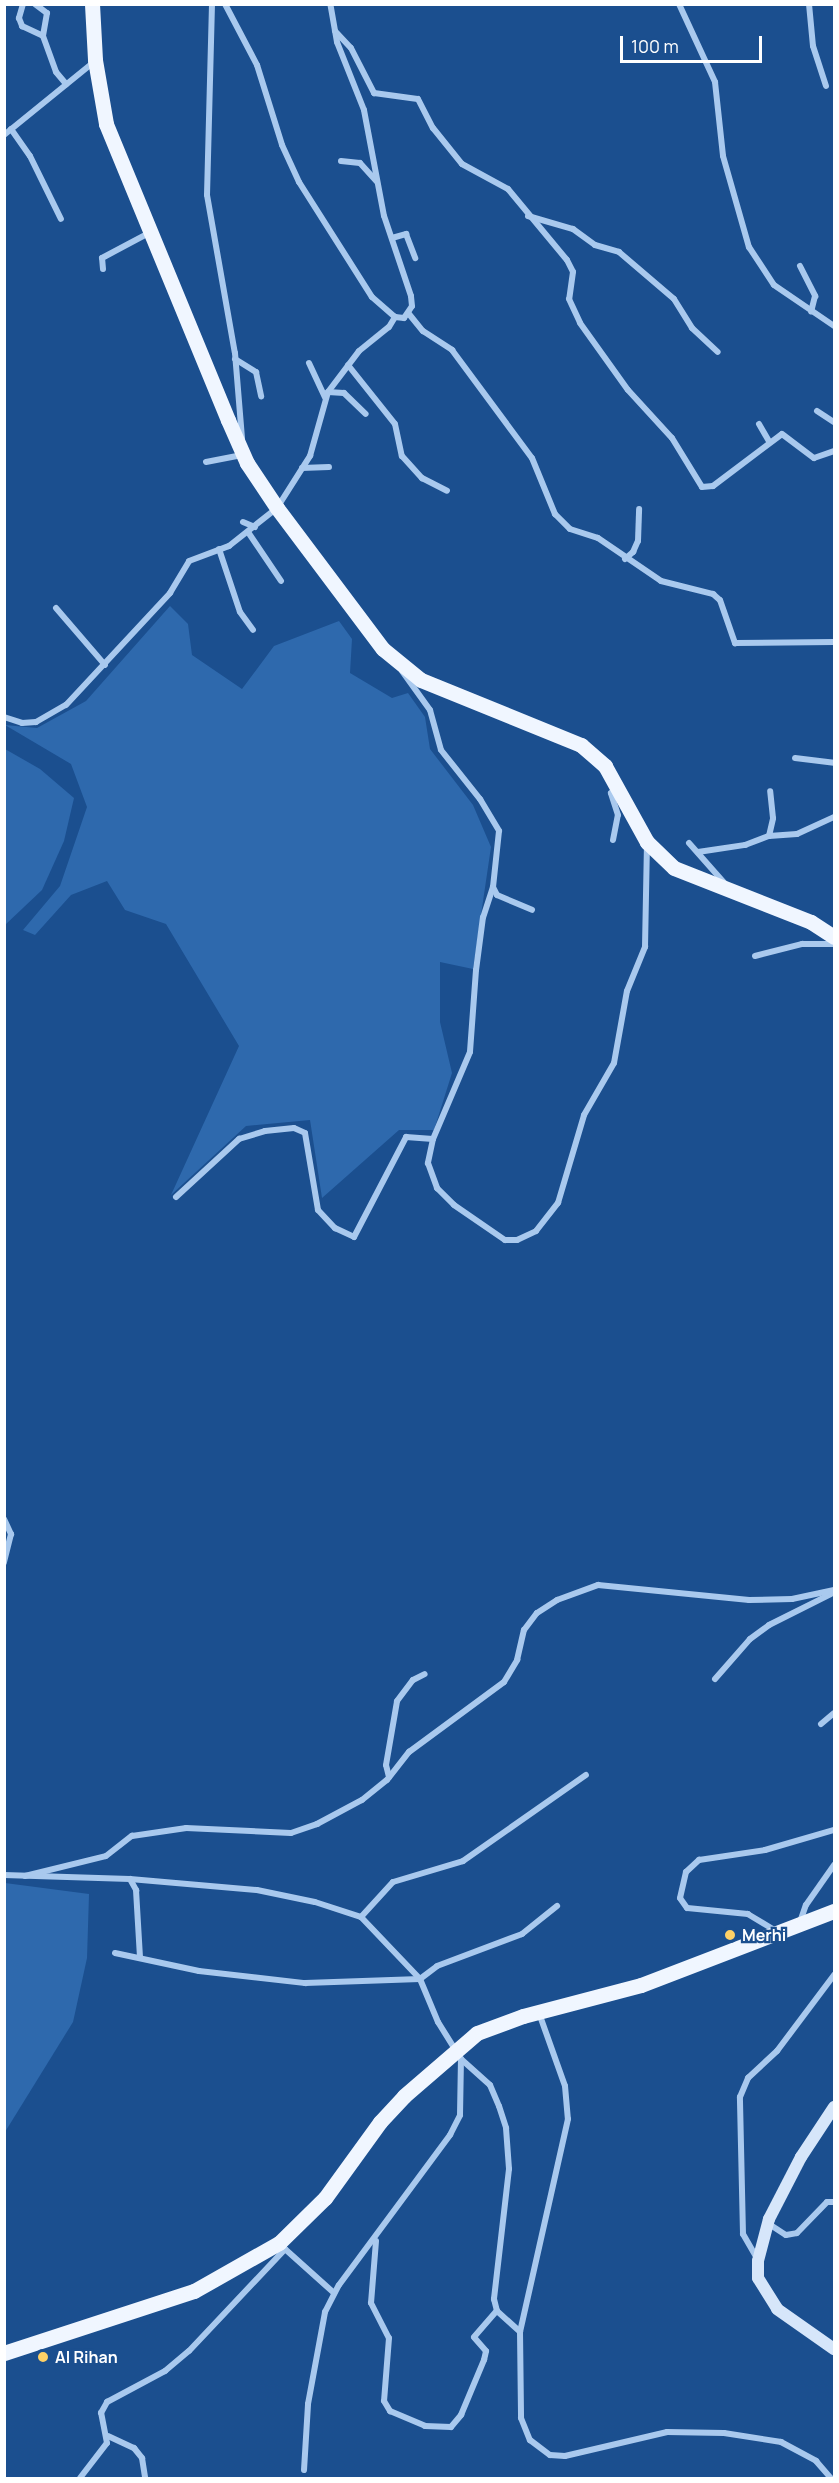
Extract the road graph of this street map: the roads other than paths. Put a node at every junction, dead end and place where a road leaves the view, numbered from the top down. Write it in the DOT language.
graph roads {
  1 [pos="23,4"];
  2 [pos="92,4"];
  3 [pos="212,4"];
  4 [pos="225,4"];
  5 [pos="330,4"];
  6 [pos="679,4"];
  7 [pos="808,4"];
  8 [pos="36,5"];
  9 [pos="335,31"];
  10 [pos="43,36"];
  11 [pos="95,60"];
  12 [pos="66,84"];
  13 [pos="826,86"];
  14 [pos="11,129"];
  15 [pos="4,135"];
  16 [pos="341,161"];
  17 [pos="376,182"];
  18 [pos="528,216"];
  19 [pos="61,219"];
  20 [pos="151,232"];
  21 [pos="392,238"];
  22 [pos="415,258"];
  23 [pos="800,266"];
  24 [pos="104,268"];
  25 [pos="811,312"];
  26 [pos="409,314"];
  27 [pos="395,317"];
  28 [pos="834,326"];
  29 [pos="718,352"];
  30 [pos="235,359"];
  31 [pos="309,363"];
  32 [pos="348,365"];
  33 [pos="328,392"];
  34 [pos="261,396"];
  35 [pos="325,401"];
  36 [pos="817,411"];
  37 [pos="366,414"];
  38 [pos="834,422"];
  39 [pos="759,424"];
  40 [pos="769,441"];
  41 [pos="834,451"];
  42 [pos="243,453"];
  43 [pos="206,462"];
  44 [pos="329,467"];
  45 [pos="302,468"];
  46 [pos="447,491"];
  47 [pos="277,508"];
  48 [pos="639,509"];
  49 [pos="243,522"];
  50 [pos="255,526"];
  51 [pos="248,532"];
  52 [pos="219,549"];
  53 [pos="624,559"];
  54 [pos="281,581"];
  55 [pos="56,608"];
  56 [pos="253,630"];
  57 [pos="834,642"];
  58 [pos="105,665"];
  59 [pos="399,665"];
  60 [pos="4,717"];
  61 [pos="795,758"];
  62 [pos="834,763"];
  63 [pos="619,787"];
  64 [pos="770,790"];
  65 [pos="834,817"];
  66 [pos="769,836"];
  67 [pos="613,840"];
  68 [pos="647,842"];
  69 [pos="689,843"];
  70 [pos="698,852"];
  71 [pos="493,887"];
  72 [pos="730,892"];
  73 [pos="532,910"];
  74 [pos="834,938"];
  75 [pos="834,944"];
  76 [pos="755,956"];
  77 [pos="433,1139"];
  78 [pos="176,1197"];
  79 [pos="4,1519"];
  80 [pos="4,1563"];
  81 [pos="834,1591"];
  82 [pos="425,1674"];
  83 [pos="715,1679"];
  84 [pos="834,1713"];
  85 [pos="821,1724"];
  86 [pos="586,1776"];
  87 [pos="389,1777"];
  88 [pos="834,1830"];
  89 [pos="834,1866"];
  90 [pos="4,1875"];
  91 [pos="25,1876"];
  92 [pos="130,1879"];
  93 [pos="557,1906"];
  94 [pos="834,1911"];
  95 [pos="361,1917"];
  96 [pos="799,1925"];
  97 [pos="779,1933"];
  98 [pos="115,1953"];
  99 [pos="140,1957"];
  100 [pos="834,1976"];
  101 [pos="420,1979"];
  102 [pos="539,2013"];
  103 [pos="458,2053"];
  104 [pos="834,2107"];
  105 [pos="834,2202"];
  106 [pos="768,2223"];
  107 [pos="376,2241"];
  108 [pos="282,2246"];
  109 [pos="758,2261"];
  110 [pos="334,2293"];
  111 [pos="497,2311"];
  112 [pos="520,2332"];
  113 [pos="834,2349"];
  114 [pos="4,2353"];
  115 [pos="108,2436"];
  116 [pos="304,2470"];
  117 [pos="80,2478"];
  118 [pos="145,2478"];
  119 [pos="831,2478"];
  1 -- 10 [label="street"];
  2 -- 11 [label="main road"];
  3 -- 30 [label="street"];
  4 -- 27 [label="street"];
  5 -- 9 [label="street"];
  6 -- 25 [label="street"];
  7 -- 13 [label="street"];
  8 -- 10 [label="street"];
  9 -- 17 [label="street"];
  9 -- 18 [label="street"];
  10 -- 12 [label="street"];
  11 -- 12 [label="street"];
  11 -- 20 [label="main road"];
  12 -- 14 [label="street"];
  14 -- 15 [label="street"];
  14 -- 19 [label="street"];
  16 -- 17 [label="street"];
  17 -- 21 [label="street"];
  18 -- 29 [label="street"];
  18 -- 40 [label="street"];
  20 -- 24 [label="street"];
  20 -- 42 [label="main road"];
  21 -- 22 [label="street"];
  21 -- 26 [label="street"];
  23 -- 25 [label="street"];
  25 -- 28 [label="street"];
  26 -- 27 [label="street"];
  26 -- 53 [label="street"];
  27 -- 32 [label="street"];
  30 -- 34 [label="street"];
  30 -- 42 [label="street"];
  31 -- 35 [label="street"];
  32 -- 33 [label="street"];
  32 -- 46 [label="street"];
  33 -- 35 [label="street"];
  33 -- 37 [label="street"];
  35 -- 45 [label="street"];
  36 -- 38 [label="street"];
  39 -- 40 [label="street"];
  40 -- 41 [label="street"];
  42 -- 43 [label="street"];
  42 -- 47 [label="main road"];
  44 -- 45 [label="street"];
  45 -- 47 [label="street"];
  47 -- 50 [label="street"];
  47 -- 59 [label="main road"];
  48 -- 53 [label="street"];
  49 -- 50 [label="street"];
  50 -- 51 [label="street"];
  51 -- 52 [label="street"];
  51 -- 54 [label="street"];
  52 -- 56 [label="street"];
  52 -- 58 [label="street"];
  53 -- 57 [label="street"];
  55 -- 58 [label="street"];
  58 -- 60 [label="street"];
  59 -- 63 [label="main road"];
  59 -- 71 [label="street"];
  61 -- 62 [label="street"];
  63 -- 67 [label="street"];
  63 -- 68 [label="main road"];
  64 -- 66 [label="street"];
  65 -- 66 [label="street"];
  66 -- 70 [label="street"];
  68 -- 72 [label="main road"];
  68 -- 77 [label="street"];
  69 -- 70 [label="street"];
  70 -- 72 [label="street"];
  71 -- 73 [label="street"];
  71 -- 77 [label="street"];
  72 -- 74 [label="main road"];
  75 -- 76 [label="street"];
  77 -- 78 [label="street"];
  79 -- 80 [label="street"];
  81 -- 83 [label="street"];
  81 -- 87 [label="street"];
  82 -- 87 [label="street"];
  84 -- 85 [label="street"];
  86 -- 95 [label="street"];
  87 -- 91 [label="street"];
  88 -- 97 [label="street"];
  89 -- 96 [label="street"];
  90 -- 91 [label="street"];
  91 -- 92 [label="street"];
  92 -- 95 [label="street"];
  92 -- 99 [label="street"];
  93 -- 101 [label="street"];
  94 -- 96 [label="main road"];
  95 -- 101 [label="street"];
  96 -- 97 [label="main road"];
  97 -- 102 [label="main road"];
  98 -- 99 [label="street"];
  99 -- 101 [label="street"];
  100 -- 109 [label="street"];
  101 -- 103 [label="street"];
  102 -- 103 [label="main road"];
  102 -- 112 [label="street"];
  103 -- 107 [label="street"];
  103 -- 108 [label="main road"];
  103 -- 111 [label="street"];
  104 -- 106 [label="main road"];
  105 -- 106 [label="street"];
  106 -- 109 [label="main road"];
  107 -- 110 [label="street"];
  107 -- 111 [label="street"];
  108 -- 110 [label="street"];
  108 -- 114 [label="main road"];
  108 -- 115 [label="street"];
  109 -- 113 [label="main road"];
  110 -- 116 [label="street"];
  111 -- 112 [label="street"];
  112 -- 119 [label="street"];
  115 -- 117 [label="street"];
  115 -- 118 [label="street"];
}
